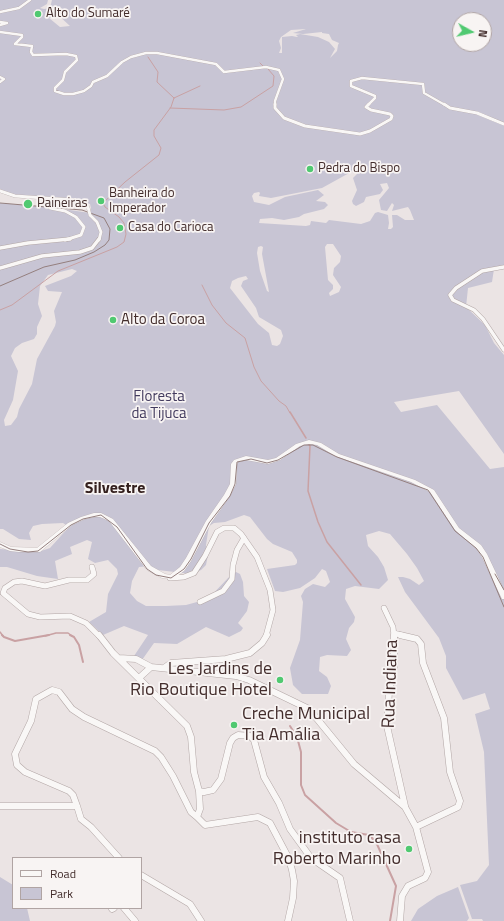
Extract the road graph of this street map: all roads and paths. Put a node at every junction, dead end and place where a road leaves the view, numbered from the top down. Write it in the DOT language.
graph roads {
  1 [pos="30,0"];
  2 [pos="0,12"];
  3 [pos="0,22"];
  4 [pos="0,25"];
  5 [pos="0,32"];
  6 [pos="0,77"];
  7 [pos="0,82"];
  8 [pos="504,124"];
  9 [pos="0,191"];
  10 [pos="56,199"];
  11 [pos="0,248"];
  12 [pos="504,267"];
  13 [pos="0,268"];
  14 [pos="504,350"];
  15 [pos="244,538"];
  16 [pos="0,544"];
  17 [pos="92,567"];
  18 [pos="169,578"];
  19 [pos="504,597"];
  20 [pos="200,602"];
  21 [pos="384,608"];
  22 [pos="394,633"];
  23 [pos="119,658"];
  24 [pos="151,667"];
  25 [pos="164,668"];
  26 [pos="139,678"];
  27 [pos="199,791"];
  28 [pos="0,806"];
  29 [pos="76,806"];
  30 [pos="405,807"];
  31 [pos="196,817"];
  32 [pos="416,827"];
  33 [pos="118,857"];
  34 [pos="142,877"];
  35 [pos="125,909"];
  36 [pos="134,921"];
  37 [pos="201,921"];
  38 [pos="288,921"];
  39 [pos="350,921"];
  40 [pos="400,921"];
  1 -- 2 [label="street"];
  3 -- 4 [label="street"];
  5 -- 8 [label="street"];
  6 -- 7 [label="street"];
  9 -- 10 [label="street"];
  10 -- 11 [label="street"];
  10 -- 13 [label="street, bridge"];
  12 -- 14 [label="street"];
  15 -- 18 [label="street"];
  15 -- 20 [label="street"];
  15 -- 25 [label="street"];
  16 -- 18 [label="street"];
  17 -- 23 [label="street"];
  18 -- 19 [label="street"];
  21 -- 22 [label="street, Rua Indiana"];
  22 -- 30 [label="street, Rua Indiana"];
  22 -- 32 [label="street"];
  23 -- 24 [label="street"];
  23 -- 26 [label="street"];
  24 -- 25 [label="street"];
  24 -- 26 [label="street"];
  25 -- 30 [label="street"];
  26 -- 27 [label="street"];
  27 -- 31 [label="street"];
  27 -- 39 [label="street"];
  28 -- 29 [label="street"];
  29 -- 31 [label="street"];
  29 -- 33 [label="street"];
  30 -- 32 [label="street"];
  31 -- 38 [label="street"];
  32 -- 40 [label="street"];
  34 -- 37 [label="street"];
  35 -- 36 [label="street"];
}
